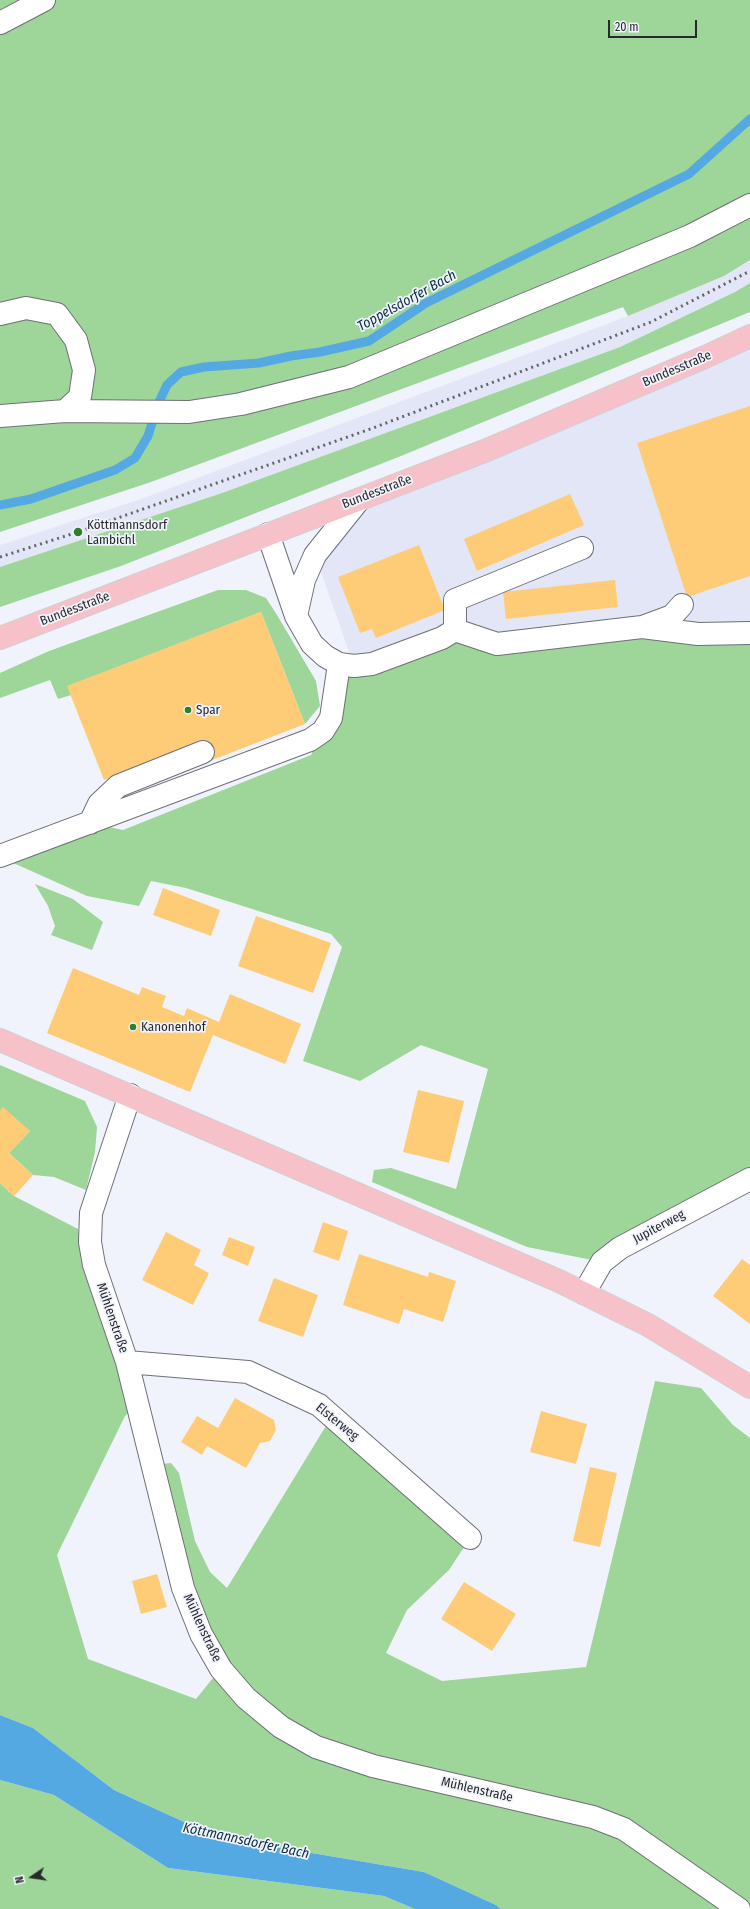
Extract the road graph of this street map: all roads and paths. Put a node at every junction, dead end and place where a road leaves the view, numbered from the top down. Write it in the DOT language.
graph roads {
  1 [pos="44,0"];
  2 [pos="0,23"];
  3 [pos="750,205"];
  4 [pos="0,314"];
  5 [pos="750,336"];
  6 [pos="65,411"];
  7 [pos="0,416"];
  8 [pos="358,500"];
  9 [pos="268,534"];
  10 [pos="582,548"];
  11 [pos="682,605"];
  12 [pos="296,616"];
  13 [pos="642,627"];
  14 [pos="455,630"];
  15 [pos="750,632"];
  16 [pos="0,638"];
  17 [pos="339,664"];
  18 [pos="203,752"];
  19 [pos="90,823"];
  20 [pos="0,856"];
  21 [pos="0,1040"];
  22 [pos="130,1095"];
  23 [pos="750,1179"];
  24 [pos="584,1293"];
  25 [pos="127,1362"];
  26 [pos="750,1387"];
  27 [pos="470,1538"];
  28 [pos="739,1909"];
  1 -- 2 [label="street"];
  3 -- 6 [label="street"];
  4 -- 6 [label="street"];
  5 -- 8 [label="main road, Bundesstraße"];
  6 -- 7 [label="street"];
  8 -- 9 [label="main road, Bundesstraße"];
  8 -- 12 [label="street"];
  9 -- 12 [label="street"];
  9 -- 16 [label="main road, Bundesstraße"];
  10 -- 14 [label="street"];
  11 -- 13 [label="street"];
  12 -- 17 [label="street"];
  13 -- 14 [label="street"];
  13 -- 15 [label="street"];
  14 -- 17 [label="street"];
  17 -- 19 [label="street"];
  18 -- 19 [label="street"];
  19 -- 20 [label="street"];
  21 -- 22 [label="main road"];
  22 -- 24 [label="main road"];
  22 -- 25 [label="street, Mühlenstraße"];
  23 -- 24 [label="street, Jupiterweg"];
  24 -- 26 [label="main road"];
  25 -- 27 [label="street, Elsterweg"];
  25 -- 28 [label="street, Mühlenstraße"];
}
